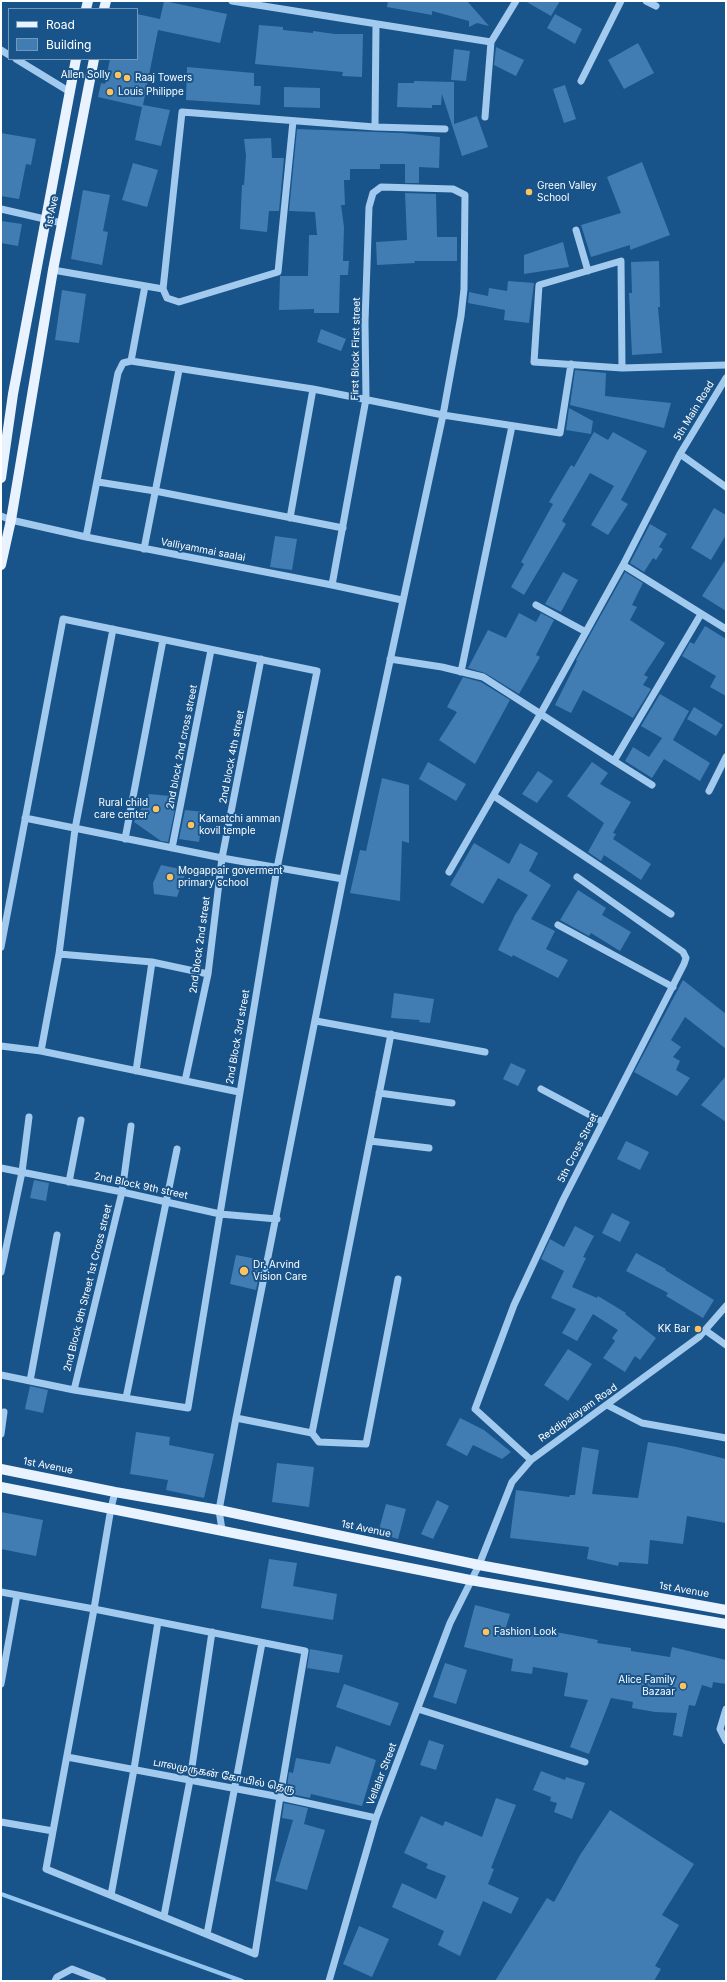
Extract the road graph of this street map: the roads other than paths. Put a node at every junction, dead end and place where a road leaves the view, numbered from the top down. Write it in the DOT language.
graph roads {
  1 [pos="232,1"];
  2 [pos="516,1"];
  3 [pos="621,1"];
  4 [pos="646,1"];
  5 [pos="656,6"];
  6 [pos="376,25"];
  7 [pos="491,42"];
  8 [pos="18,60"];
  9 [pos="76,60"];
  10 [pos="94,60"];
  11 [pos="581,81"];
  12 [pos="70,92"];
  13 [pos="485,117"];
  14 [pos="293,122"];
  15 [pos="375,127"];
  16 [pos="445,129"];
  17 [pos="1,209"];
  18 [pos="46,219"];
  19 [pos="62,222"];
  20 [pos="576,230"];
  21 [pos="52,270"];
  22 [pos="588,271"];
  23 [pos="144,286"];
  24 [pos="163,290"];
  25 [pos="131,361"];
  26 [pos="570,364"];
  27 [pos="726,365"];
  28 [pos="622,368"];
  29 [pos="179,370"];
  30 [pos="726,378"];
  31 [pos="313,389"];
  32 [pos="366,399"];
  33 [pos="443,415"];
  34 [pos="512,426"];
  35 [pos="680,454"];
  36 [pos="1,478"];
  37 [pos="98,482"];
  38 [pos="726,487"];
  39 [pos="155,491"];
  40 [pos="1,516"];
  41 [pos="290,518"];
  42 [pos="11,520"];
  43 [pos="343,528"];
  44 [pos="86,537"];
  45 [pos="144,549"];
  46 [pos="1,565"];
  47 [pos="623,565"];
  48 [pos="332,585"];
  49 [pos="402,600"];
  50 [pos="536,605"];
  51 [pos="701,614"];
  52 [pos="113,629"];
  53 [pos="726,629"];
  54 [pos="586,632"];
  55 [pos="163,640"];
  56 [pos="211,650"];
  57 [pos="260,659"];
  58 [pos="390,660"];
  59 [pos="461,672"];
  60 [pos="541,713"];
  61 [pos="726,757"];
  62 [pos="614,761"];
  63 [pos="652,786"];
  64 [pos="709,791"];
  65 [pos="494,796"];
  66 [pos="25,818"];
  67 [pos="75,828"];
  68 [pos="125,839"];
  69 [pos="172,848"];
  70 [pos="222,858"];
  71 [pos="277,868"];
  72 [pos="449,872"];
  73 [pos="577,877"];
  74 [pos="343,879"];
  75 [pos="671,914"];
  76 [pos="558,925"];
  77 [pos="1,948"];
  78 [pos="59,954"];
  79 [pos="152,962"];
  80 [pos="208,974"];
  81 [pos="673,986"];
  82 [pos="316,1020"];
  83 [pos="391,1034"];
  84 [pos="1,1046"];
  85 [pos="42,1051"];
  86 [pos="485,1052"];
  87 [pos="136,1071"];
  88 [pos="185,1081"];
  89 [pos="541,1089"];
  90 [pos="239,1092"];
  91 [pos="379,1093"];
  92 [pos="452,1103"];
  93 [pos="30,1117"];
  94 [pos="81,1120"];
  95 [pos="603,1122"];
  96 [pos="131,1126"];
  97 [pos="370,1141"];
  98 [pos="429,1148"];
  99 [pos="176,1149"];
  100 [pos="1,1168"];
  101 [pos="22,1172"];
  102 [pos="69,1182"];
  103 [pos="122,1192"];
  104 [pos="167,1201"];
  105 [pos="220,1214"];
  106 [pos="277,1219"];
  107 [pos="57,1235"];
  108 [pos="1,1272"];
  109 [pos="398,1279"];
  110 [pos="726,1306"];
  111 [pos="706,1330"];
  112 [pos="726,1345"];
  113 [pos="1,1375"];
  114 [pos="30,1381"];
  115 [pos="74,1390"];
  116 [pos="126,1398"];
  117 [pos="607,1405"];
  118 [pos="4,1412"];
  119 [pos="236,1418"];
  120 [pos="312,1433"];
  121 [pos="1,1434"];
  122 [pos="726,1438"];
  123 [pos="531,1460"];
  124 [pos="1,1469"];
  125 [pos="1,1487"];
  126 [pos="115,1492"];
  127 [pos="112,1508"];
  128 [pos="219,1510"];
  129 [pos="222,1530"];
  130 [pos="479,1565"];
  131 [pos="470,1580"];
  132 [pos="1,1592"];
  133 [pos="17,1594"];
  134 [pos="94,1609"];
  135 [pos="726,1610"];
  136 [pos="158,1622"];
  137 [pos="726,1624"];
  138 [pos="212,1632"];
  139 [pos="262,1643"];
  140 [pos="1,1684"];
  141 [pos="418,1709"];
  142 [pos="726,1709"];
  143 [pos="726,1740"];
  144 [pos="67,1757"];
  145 [pos="585,1762"];
  146 [pos="134,1769"];
  147 [pos="190,1780"];
  148 [pos="235,1788"];
  149 [pos="280,1797"];
  150 [pos="376,1818"];
  151 [pos="1,1822"];
  152 [pos="53,1831"];
  153 [pos="111,1895"];
  154 [pos="164,1916"];
  155 [pos="207,1934"];
  156 [pos="55,1981"];
  157 [pos="104,1981"];
  158 [pos="329,1981"];
  1 -- 6 [label="street"];
  2 -- 7 [label="street"];
  3 -- 11 [label="street"];
  4 -- 5 [label="street"];
  6 -- 7 [label="street"];
  6 -- 15 [label="street"];
  7 -- 13 [label="street"];
  8 -- 12 [label="street"];
  9 -- 12 [label="main road"];
  10 -- 19 [label="main road, 1st Ave"];
  12 -- 18 [label="main road"];
  14 -- 15 [label="street"];
  14 -- 24 [label="street"];
  14 -- 24 [label="street"];
  15 -- 16 [label="street"];
  17 -- 18 [label="street"];
  18 -- 19 [label="street"];
  18 -- 36 [label="main road"];
  19 -- 21 [label="main road, 1st Ave"];
  20 -- 22 [label="street"];
  21 -- 23 [label="street"];
  21 -- 42 [label="main road, 1st Ave"];
  22 -- 26 [label="street"];
  22 -- 28 [label="street"];
  23 -- 24 [label="street"];
  23 -- 25 [label="street"];
  25 -- 29 [label="street"];
  25 -- 37 [label="street"];
  26 -- 28 [label="street"];
  26 -- 34 [label="street"];
  27 -- 28 [label="street"];
  29 -- 31 [label="street"];
  29 -- 39 [label="street"];
  30 -- 35 [label="street, 5th Main Road"];
  31 -- 32 [label="street"];
  31 -- 41 [label="street"];
  32 -- 33 [label="street"];
  32 -- 33 [label="street, First Block First street"];
  32 -- 43 [label="street, First Block First street"];
  33 -- 34 [label="street"];
  33 -- 49 [label="street"];
  34 -- 59 [label="street"];
  35 -- 38 [label="street"];
  35 -- 47 [label="street, 5th Main Road"];
  37 -- 39 [label="street"];
  37 -- 44 [label="street"];
  39 -- 41 [label="street"];
  39 -- 45 [label="street"];
  40 -- 42 [label="street, Valliyammai saalai"];
  41 -- 43 [label="street"];
  42 -- 44 [label="street, Valliyammai saalai"];
  42 -- 46 [label="main road, 1st Ave"];
  43 -- 48 [label="street, First Block First street"];
  44 -- 45 [label="street, Valliyammai saalai"];
  45 -- 48 [label="street, Valliyammai saalai"];
  47 -- 51 [label="street"];
  47 -- 54 [label="street, 5th Main Road"];
  48 -- 49 [label="street, Valliyammai saalai"];
  49 -- 58 [label="street"];
  50 -- 54 [label="street"];
  51 -- 53 [label="street"];
  51 -- 62 [label="street"];
  52 -- 55 [label="street"];
  52 -- 66 [label="street"];
  52 -- 67 [label="street"];
  54 -- 60 [label="street, 5th Main Road"];
  55 -- 56 [label="street"];
  55 -- 68 [label="street"];
  56 -- 57 [label="street"];
  56 -- 69 [label="street, 2nd block 2nd cross street"];
  57 -- 70 [label="street, 2nd block 4th street"];
  57 -- 71 [label="street, 2nd Block 3rd street"];
  58 -- 59 [label="street"];
  58 -- 74 [label="street"];
  59 -- 60 [label="street"];
  60 -- 62 [label="street"];
  60 -- 65 [label="street, 5th Main Road"];
  61 -- 64 [label="street"];
  62 -- 63 [label="street"];
  65 -- 72 [label="street, 5th Main Road"];
  65 -- 75 [label="street"];
  66 -- 67 [label="street"];
  66 -- 77 [label="street"];
  67 -- 68 [label="street"];
  67 -- 78 [label="street"];
  68 -- 69 [label="street"];
  69 -- 70 [label="street"];
  70 -- 71 [label="street"];
  70 -- 80 [label="street, 2nd block 2nd street"];
  71 -- 74 [label="street"];
  71 -- 90 [label="street, 2nd Block 3rd street"];
  73 -- 81 [label="street, 5th Cross Street"];
  74 -- 82 [label="street"];
  76 -- 81 [label="street"];
  78 -- 79 [label="street"];
  78 -- 85 [label="street"];
  79 -- 80 [label="street"];
  79 -- 87 [label="street"];
  80 -- 88 [label="street, 2nd block 2nd street"];
  81 -- 95 [label="street, 5th Cross Street"];
  82 -- 83 [label="street"];
  82 -- 106 [label="street"];
  83 -- 86 [label="street"];
  83 -- 91 [label="street"];
  84 -- 85 [label="street"];
  85 -- 87 [label="street"];
  87 -- 88 [label="street"];
  88 -- 90 [label="street"];
  89 -- 95 [label="street"];
  90 -- 105 [label="street, 2nd Block 3rd street"];
  91 -- 92 [label="street"];
  91 -- 97 [label="street"];
  93 -- 101 [label="street"];
  94 -- 102 [label="street"];
  95 -- 123 [label="street, 5th Cross Street"];
  96 -- 103 [label="street, 2nd Block 9th Street 1st Cross street"];
  97 -- 98 [label="street"];
  97 -- 120 [label="street"];
  99 -- 104 [label="street"];
  100 -- 101 [label="street, 2nd Block 9th street"];
  101 -- 102 [label="street, 2nd Block 9th street"];
  101 -- 108 [label="street"];
  102 -- 103 [label="street, 2nd Block 9th street"];
  103 -- 104 [label="street, 2nd Block 9th street"];
  103 -- 115 [label="street, 2nd Block 9th Street 1st Cross street"];
  104 -- 105 [label="street, 2nd Block 9th street"];
  104 -- 116 [label="street"];
  105 -- 106 [label="street, 2nd Block 9th street"];
  105 -- 116 [label="street, 2nd Block 3rd street"];
  106 -- 119 [label="street"];
  107 -- 114 [label="street"];
  109 -- 120 [label="street"];
  110 -- 111 [label="street, Reddipalayam Road"];
  111 -- 112 [label="street"];
  111 -- 117 [label="street, Reddipalayam Road"];
  113 -- 114 [label="street"];
  114 -- 115 [label="street"];
  115 -- 116 [label="street"];
  117 -- 122 [label="street"];
  117 -- 123 [label="street, Reddipalayam Road"];
  118 -- 121 [label="street"];
  119 -- 120 [label="street"];
  119 -- 128 [label="street"];
  123 -- 130 [label="street, Reddipalayam Road"];
  124 -- 126 [label="main road, 1st Avenue"];
  125 -- 127 [label="main road"];
  126 -- 127 [label="street"];
  126 -- 128 [label="main road, 1st Avenue"];
  127 -- 129 [label="main road"];
  127 -- 134 [label="street"];
  128 -- 129 [label="street"];
  128 -- 130 [label="main road, 1st Avenue"];
  129 -- 131 [label="main road"];
  130 -- 131 [label="street, Reddipalayam Road"];
  130 -- 135 [label="main road, 1st Avenue"];
  131 -- 137 [label="main road"];
  131 -- 141 [label="street, Vellalar Street"];
  132 -- 133 [label="street"];
  133 -- 134 [label="street"];
  133 -- 140 [label="street"];
  134 -- 136 [label="street"];
  134 -- 144 [label="street"];
  136 -- 138 [label="street"];
  136 -- 146 [label="street"];
  138 -- 139 [label="street"];
  138 -- 147 [label="street"];
  139 -- 148 [label="street"];
  139 -- 149 [label="street"];
  141 -- 145 [label="street"];
  141 -- 150 [label="street, Vellalar Street"];
  142 -- 143 [label="street"];
  144 -- 146 [label="street, பாலமுருகன் கோயில் தெரு"];
  144 -- 152 [label="street"];
  146 -- 147 [label="street, பாலமுருகன் கோயில் தெரு"];
  146 -- 153 [label="street"];
  147 -- 148 [label="street, பாலமுருகன் கோயில் தெரு"];
  147 -- 154 [label="street"];
  148 -- 149 [label="street, பாலமுருகன் கோயில் தெரு"];
  148 -- 155 [label="street"];
  149 -- 150 [label="street, பாலமுருகன் கோயில் தெரு"];
  149 -- 155 [label="street"];
  150 -- 158 [label="street, Vellalar Street"];
  151 -- 152 [label="street"];
  152 -- 153 [label="street"];
  153 -- 154 [label="street"];
  154 -- 155 [label="street"];
  156 -- 157 [label="street"];
}
